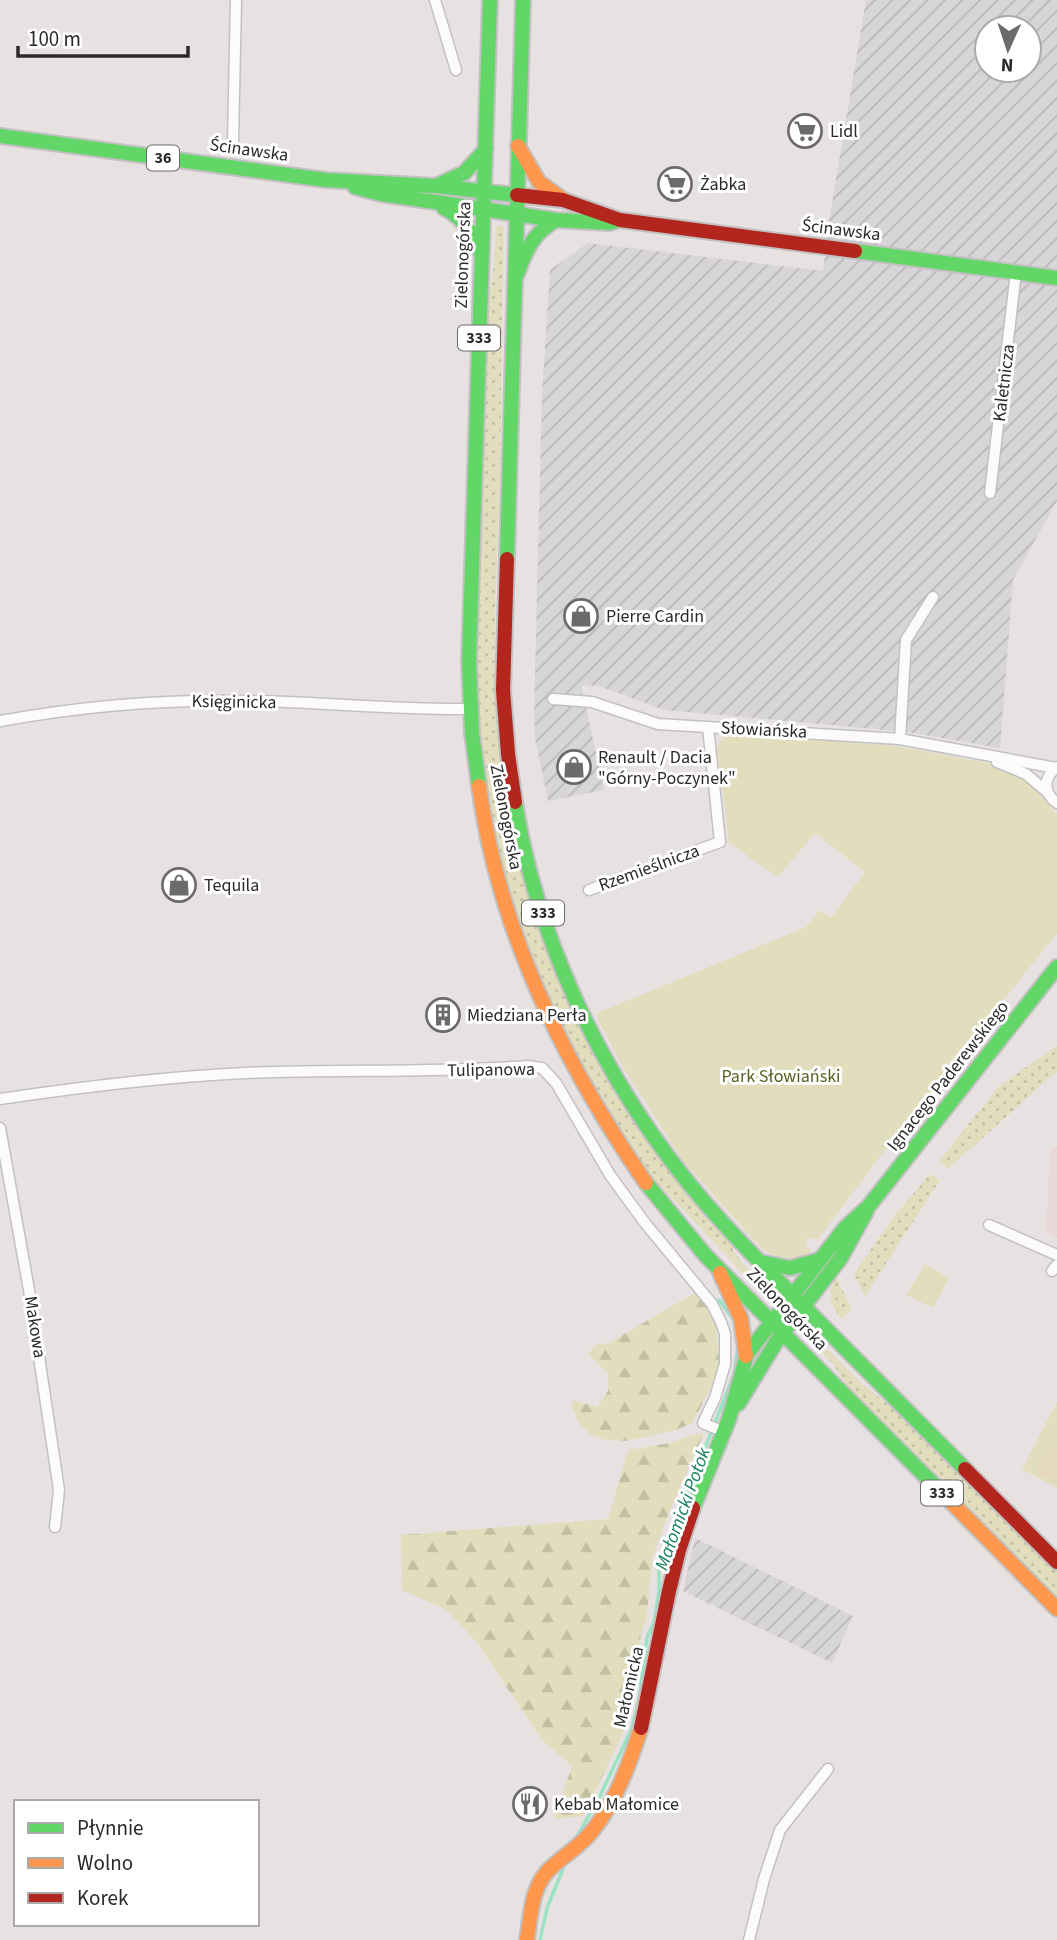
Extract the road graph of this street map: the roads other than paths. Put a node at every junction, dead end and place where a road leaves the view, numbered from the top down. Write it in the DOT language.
graph roads {
  1 [pos="236,0"];
  2 [pos="435,0"];
  3 [pos="490,0"];
  4 [pos="523,0"];
  5 [pos="456,70"];
  6 [pos="0,136"];
  7 [pos="233,142"];
  8 [pos="518,146"];
  9 [pos="486,149"];
  10 [pos="326,180"];
  11 [pos="435,186"];
  12 [pos="484,192"];
  13 [pos="517,195"];
  14 [pos="563,200"];
  15 [pos="434,203"];
  16 [pos="484,210"];
  17 [pos="516,214"];
  18 [pos="556,220"];
  19 [pos="620,220"];
  20 [pos="482,258"];
  21 [pos="1016,272"];
  22 [pos="1057,278"];
  23 [pos="514,282"];
  24 [pos="990,493"];
  25 [pos="933,597"];
  26 [pos="553,699"];
  27 [pos="469,709"];
  28 [pos="0,721"];
  29 [pos="708,727"];
  30 [pos="900,739"];
  31 [pos="976,754"];
  32 [pos="1056,768"];
  33 [pos="1046,791"];
  34 [pos="1057,803"];
  35 [pos="589,890"];
  36 [pos="1057,967"];
  37 [pos="0,1099"];
  38 [pos="0,1128"];
  39 [pos="868,1207"];
  40 [pos="989,1225"];
  41 [pos="1057,1255"];
  42 [pos="821,1260"];
  43 [pos="715,1262"];
  44 [pos="760,1262"];
  45 [pos="793,1295"];
  46 [pos="806,1307"];
  47 [pos="772,1321"];
  48 [pos="783,1333"];
  49 [pos="746,1358"];
  50 [pos="719,1426"];
  51 [pos="55,1527"];
  52 [pos="1057,1562"];
  53 [pos="1057,1609"];
  54 [pos="828,1769"];
  55 [pos="527,1940"];
  56 [pos="749,1940"];
  1 -- 7 [label="street"];
  2 -- 5 [label="street"];
  3 -- 9 [label="main road, Zielonogórska"];
  4 -- 8 [label="main road, Zielonogórska"];
  6 -- 10 [label="main road, Ścinawska / 36"];
  8 -- 13 [label="main road, Zielonogórska"];
  8 -- 14 [label="main road"];
  9 -- 11 [label="main road, 36"];
  9 -- 12 [label="main road, Zielonogórska / 333"];
  10 -- 11 [label="main road, Ścinawska / 36"];
  10 -- 15 [label="main road, Ścinawska / 36"];
  11 -- 12 [label="main road, Ścinawska / 36"];
  12 -- 13 [label="main road, Ścinawska"];
  12 -- 16 [label="main road, Zielonogórska / 333"];
  13 -- 14 [label="main road, Ścinawska"];
  13 -- 17 [label="main road, Zielonogórska"];
  14 -- 19 [label="main road, Ścinawska"];
  15 -- 16 [label="main road, Ścinawska / 36"];
  15 -- 20 [label="main road"];
  16 -- 17 [label="main road, 36"];
  16 -- 20 [label="main road, Zielonogórska / 333"];
  17 -- 18 [label="main road, Ścinawska"];
  17 -- 23 [label="main road, Zielonogórska / 333"];
  18 -- 19 [label="main road, Ścinawska"];
  18 -- 23 [label="main road"];
  19 -- 21 [label="main road, Ścinawska"];
  20 -- 27 [label="main road, Zielonogórska / 333"];
  21 -- 22 [label="main road, Ścinawska"];
  21 -- 24 [label="street, Kaletnicza"];
  23 -- 44 [label="main road, Zielonogórska / 333"];
  25 -- 30 [label="street"];
  26 -- 29 [label="street, Słowiańska"];
  27 -- 28 [label="street, Księginicka"];
  27 -- 43 [label="main road, Zielonogórska / 333"];
  29 -- 30 [label="street, Słowiańska"];
  29 -- 35 [label="street, Rzemieślnicza"];
  30 -- 31 [label="street, Słowiańska"];
  31 -- 32 [label="street"];
  31 -- 33 [label="street"];
  32 -- 33 [label="street"];
  33 -- 34 [label="street"];
  36 -- 39 [label="main road, Ignacego Paderewskiego"];
  37 -- 50 [label="street, Tulipanowa"];
  38 -- 51 [label="street, Makowa"];
  39 -- 42 [label="main road, Małomicka"];
  39 -- 46 [label="main road, Małomicka"];
  40 -- 41 [label="street"];
  42 -- 44 [label="main road"];
  42 -- 45 [label="main road, Małomicka"];
  43 -- 47 [label="main road, Zielonogórska / 333"];
  43 -- 49 [label="main road"];
  44 -- 45 [label="main road, Zielonogórska / 333"];
  45 -- 46 [label="main road, Zielonogórska / 333"];
  45 -- 47 [label="main road, Małomicka"];
  46 -- 48 [label="main road, Małomicka"];
  46 -- 52 [label="main road, Zielonogórska / 333"];
  47 -- 48 [label="main road, Zielonogórska / 333"];
  47 -- 49 [label="main road, Małomicka"];
  48 -- 50 [label="main road, Małomicka"];
  48 -- 53 [label="main road, Zielonogórska / 333"];
  49 -- 50 [label="main road, Małomicka"];
  50 -- 55 [label="main road, Małomicka"];
  54 -- 56 [label="street"];
}
